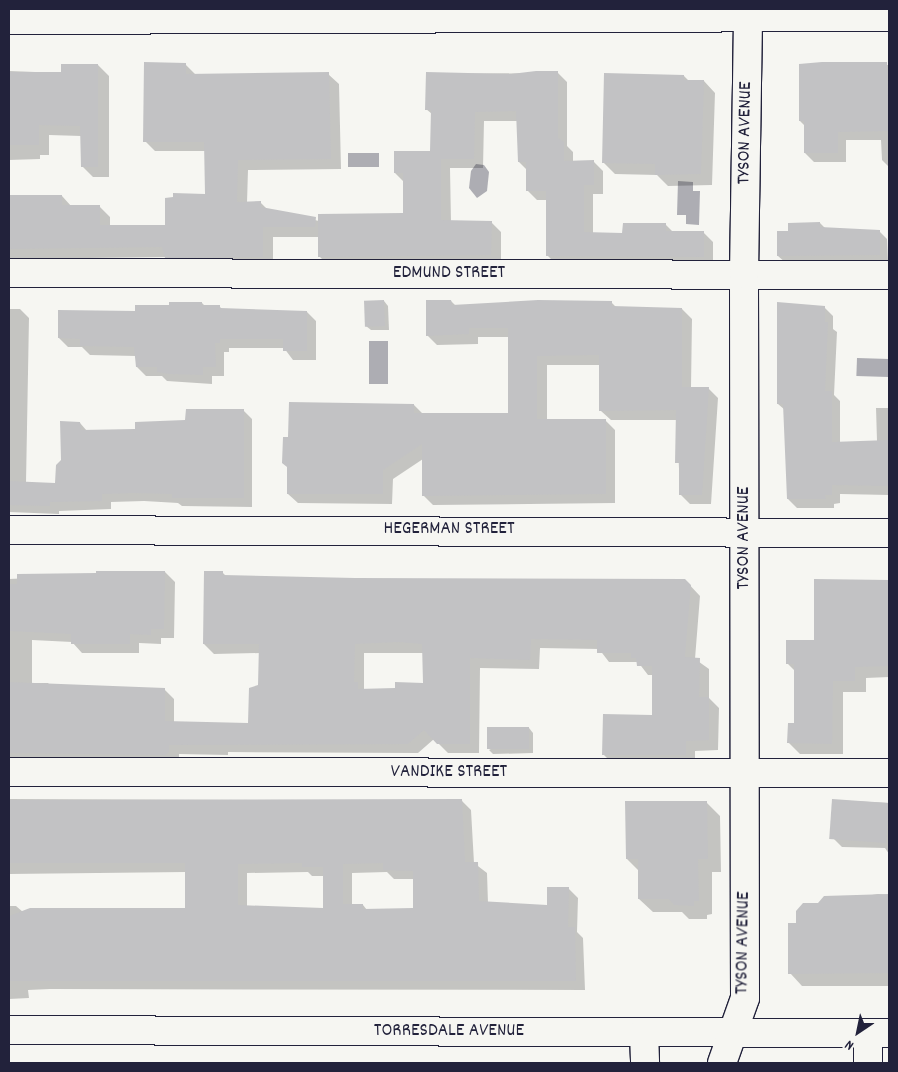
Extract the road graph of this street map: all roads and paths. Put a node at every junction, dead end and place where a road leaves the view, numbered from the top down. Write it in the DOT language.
graph roads {
  1 [pos="748,13"];
  2 [pos="889,17"];
  3 [pos="9,20"];
  4 [pos="9,274"];
  5 [pos="744,274"];
  6 [pos="889,274"];
  7 [pos="9,530"];
  8 [pos="745,531"];
  9 [pos="889,532"];
  10 [pos="9,772"];
  11 [pos="889,773"];
  12 [pos="745,774"];
  13 [pos="9,1030"];
  14 [pos="644,1032"];
  15 [pos="733,1033"];
  16 [pos="878,1033"];
  17 [pos="645,1063"];
  18 [pos="722,1063"];
  19 [pos="868,1063"];
  1 -- 2 [label="street"];
  1 -- 3 [label="street"];
  1 -- 5 [label="street, TYSON AVENUE"];
  4 -- 5 [label="street, EDMUND STREET"];
  5 -- 6 [label="street, EDMUND STREET"];
  5 -- 8 [label="street, TYSON AVENUE"];
  7 -- 8 [label="street, HEGERMAN STREET"];
  8 -- 9 [label="street, HEGERMAN STREET"];
  8 -- 12 [label="street, TYSON AVENUE"];
  10 -- 12 [label="street, VANDIKE STREET"];
  11 -- 12 [label="street, VANDIKE STREET"];
  12 -- 15 [label="street, TYSON AVENUE"];
  13 -- 14 [label="street, TORRESDALE AVENUE"];
  14 -- 15 [label="street, TORRESDALE AVENUE"];
  14 -- 17 [label="street"];
  15 -- 16 [label="street, TORRESDALE AVENUE"];
  15 -- 18 [label="street, TYSON AVENUE"];
  16 -- 19 [label="street"];
}
